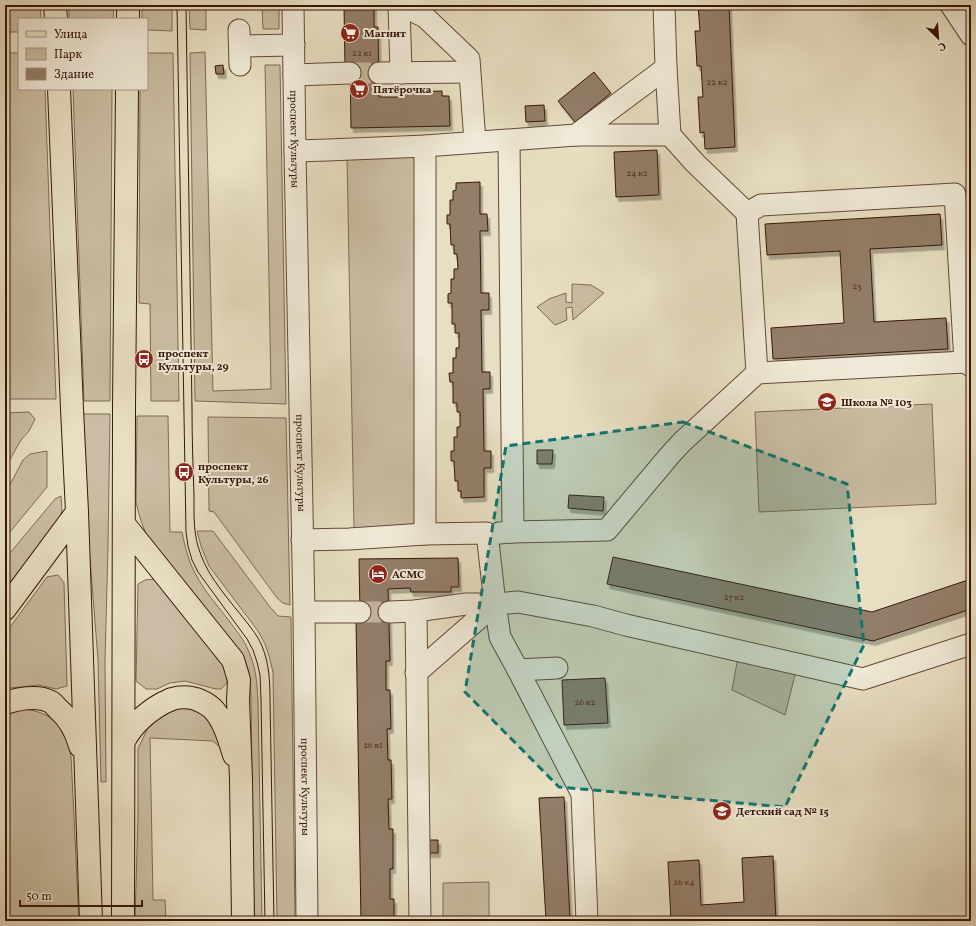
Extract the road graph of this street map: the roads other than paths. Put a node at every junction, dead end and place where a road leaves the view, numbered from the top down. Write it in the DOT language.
graph roads {
  1 [pos="56,5"];
  2 [pos="128,5"];
  3 [pos="293,5"];
  4 [pos="664,5"];
  5 [pos="399,7"];
  6 [pos="56,18"];
  7 [pos="128,18"];
  8 [pos="294,45"];
  9 [pos="240,47"];
  10 [pos="666,68"];
  11 [pos="401,72"];
  12 [pos="469,72"];
  13 [pos="350,73"];
  14 [pos="379,73"];
  15 [pos="294,75"];
  16 [pos="59,90"];
  17 [pos="127,90"];
  18 [pos="576,135"];
  19 [pos="670,135"];
  20 [pos="509,141"];
  21 [pos="475,142"];
  22 [pos="424,146"];
  23 [pos="295,150"];
  24 [pos="747,213"];
  25 [pos="968,364"];
  26 [pos="756,373"];
  27 [pos="77,512"];
  28 [pos="124,524"];
  29 [pos="513,532"];
  30 [pos="487,533"];
  31 [pos="425,534"];
  32 [pos="302,540"];
  33 [pos="494,604"];
  34 [pos="5,609"];
  35 [pos="416,611"];
  36 [pos="304,612"];
  37 [pos="360,612"];
  38 [pos="389,612"];
  39 [pos="971,644"];
  40 [pos="557,668"];
  41 [pos="518,670"];
  42 [pos="416,673"];
  43 [pos="5,704"];
  44 [pos="124,741"];
  45 [pos="85,773"];
  46 [pos="241,779"];
  47 [pos="91,921"];
  48 [pos="123,921"];
  49 [pos="243,921"];
  50 [pos="307,921"];
  51 [pos="420,921"];
  52 [pos="587,921"];
  1 -- 6 [label="main road"];
  2 -- 7 [label="main road"];
  3 -- 8 [label="street, проспект Культуры"];
  4 -- 10 [label="street"];
  5 -- 11 [label="street"];
  5 -- 12 [label="street"];
  8 -- 9 [label="street"];
  8 -- 15 [label="street, проспект Культуры"];
  10 -- 18 [label="street"];
  10 -- 19 [label="street"];
  11 -- 12 [label="street"];
  11 -- 14 [label="street"];
  12 -- 21 [label="street"];
  13 -- 15 [label="street"];
  15 -- 23 [label="street, проспект Культуры"];
  16 -- 27 [label="main road"];
  17 -- 28 [label="main road"];
  18 -- 19 [label="street"];
  18 -- 20 [label="street"];
  19 -- 24 [label="street"];
  20 -- 21 [label="street"];
  20 -- 29 [label="street"];
  21 -- 22 [label="street"];
  22 -- 23 [label="street"];
  22 -- 31 [label="street"];
  23 -- 32 [label="street, проспект Культуры"];
  24 -- 25 [label="street"];
  24 -- 26 [label="street"];
  25 -- 26 [label="street"];
  26 -- 29 [label="street"];
  27 -- 34 [label="main road"];
  27 -- 45 [label="main road"];
  28 -- 44 [label="main road"];
  28 -- 46 [label="main road"];
  29 -- 30 [label="street"];
  30 -- 31 [label="street"];
  30 -- 33 [label="street"];
  31 -- 32 [label="street"];
  32 -- 36 [label="street, проспект Культуры"];
  33 -- 35 [label="street"];
  33 -- 39 [label="street"];
  33 -- 41 [label="street"];
  33 -- 42 [label="street"];
  35 -- 38 [label="street"];
  35 -- 42 [label="street"];
  36 -- 37 [label="street"];
  36 -- 50 [label="street, проспект Культуры"];
  40 -- 41 [label="street"];
  41 -- 52 [label="street"];
  42 -- 51 [label="street"];
  43 -- 45 [label="main road"];
  44 -- 46 [label="main road"];
  44 -- 48 [label="main road"];
  45 -- 47 [label="main road"];
  46 -- 49 [label="main road"];
}
